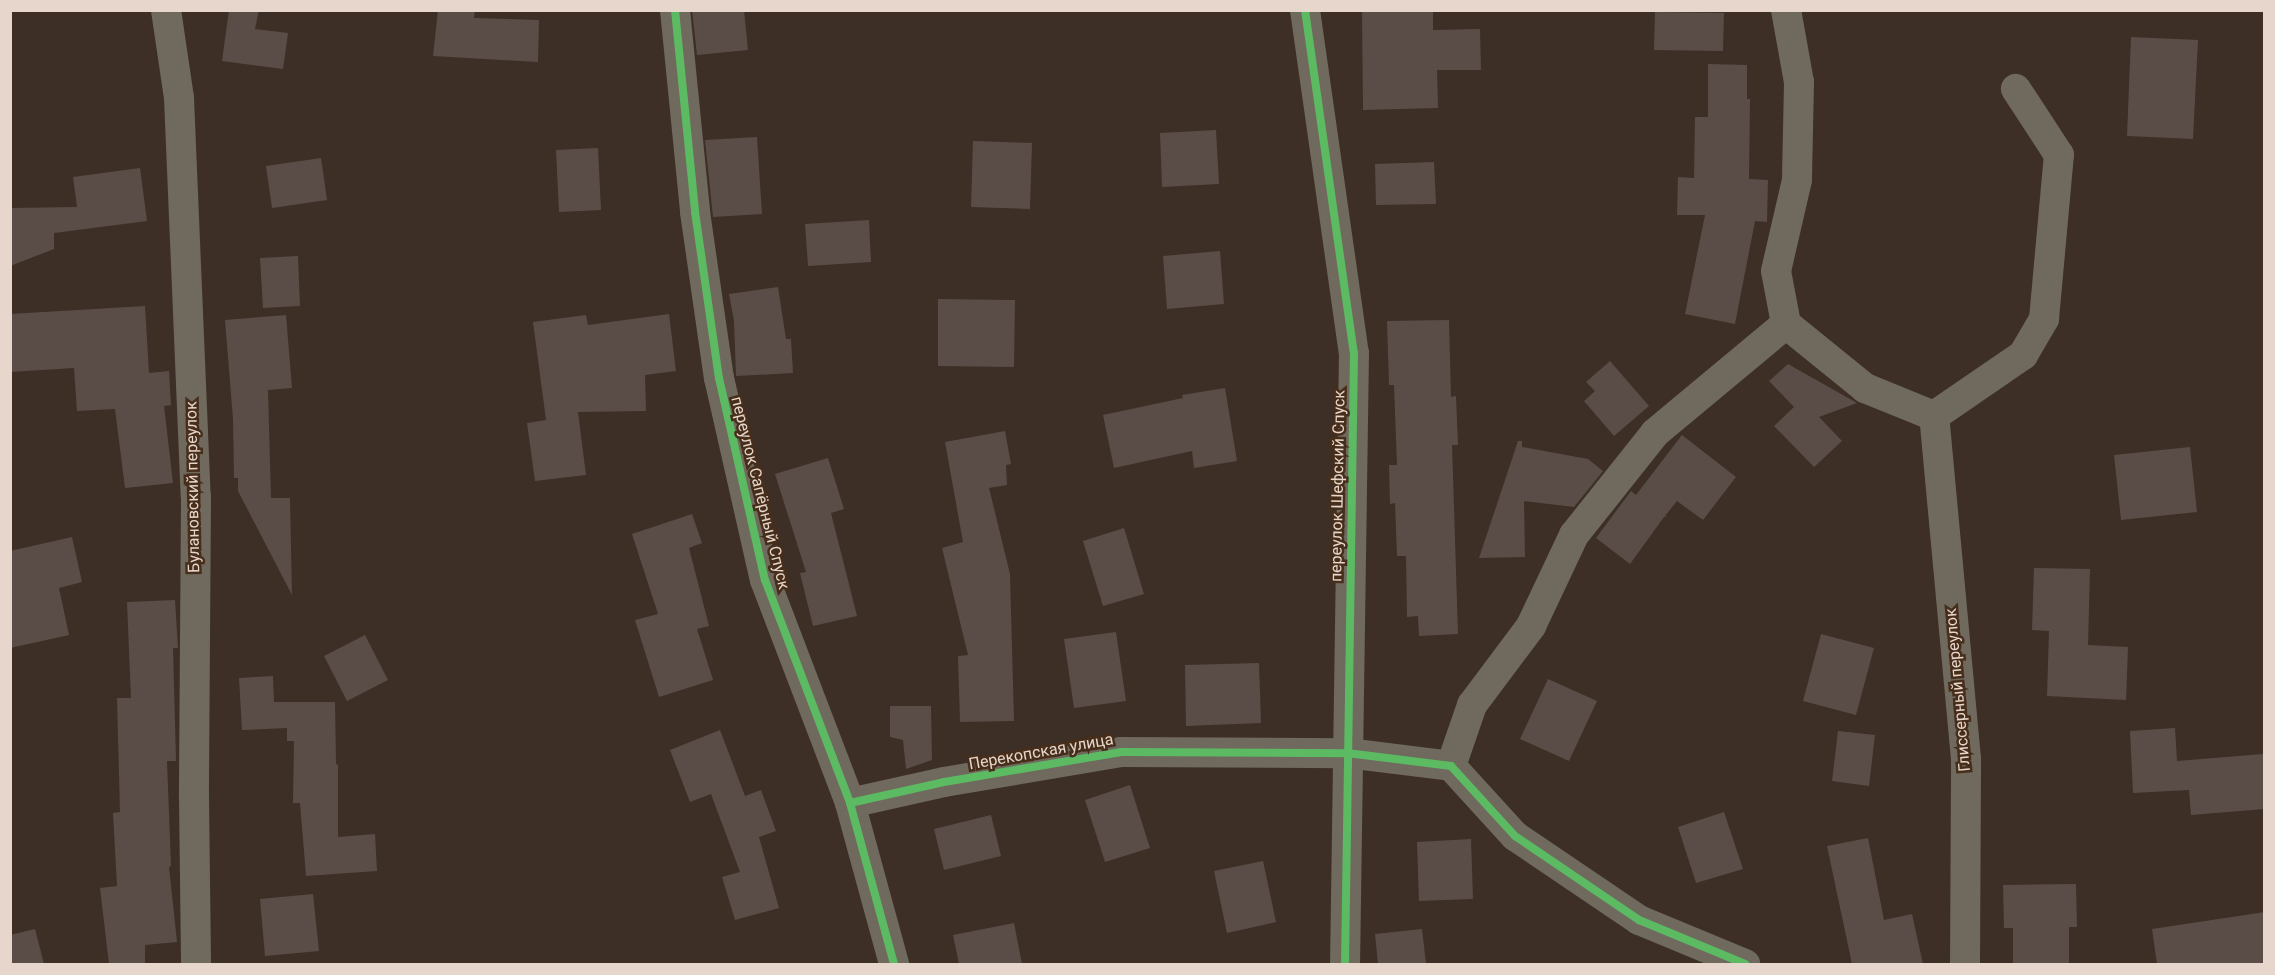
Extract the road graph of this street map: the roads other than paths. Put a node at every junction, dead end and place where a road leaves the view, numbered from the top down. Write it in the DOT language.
graph roads {
  1 [pos="166,10"];
  2 [pos="675,10"];
  3 [pos="1305,10"];
  4 [pos="1786,10"];
  5 [pos="2016,89"];
  6 [pos="1785,324"];
  7 [pos="1934,416"];
  8 [pos="1347,753"];
  9 [pos="1451,765"];
  10 [pos="850,803"];
  11 [pos="196,964"];
  12 [pos="894,964"];
  13 [pos="1346,964"];
  14 [pos="1745,964"];
  15 [pos="1965,964"];
  1 -- 11 [label="street, Булановский переулок"];
  2 -- 10 [label="street, переулок Сапёрный Спуск"];
  3 -- 8 [label="street, переулок Шефский Спуск"];
  4 -- 6 [label="street"];
  5 -- 7 [label="street"];
  6 -- 7 [label="street"];
  6 -- 9 [label="street"];
  7 -- 15 [label="street, Глиссерный переулок"];
  8 -- 9 [label="street"];
  8 -- 10 [label="street, Перекопская улица"];
  8 -- 13 [label="street, переулок Шефский Спуск"];
  9 -- 14 [label="street"];
  10 -- 12 [label="street, переулок Сапёрный Спуск"];
}
